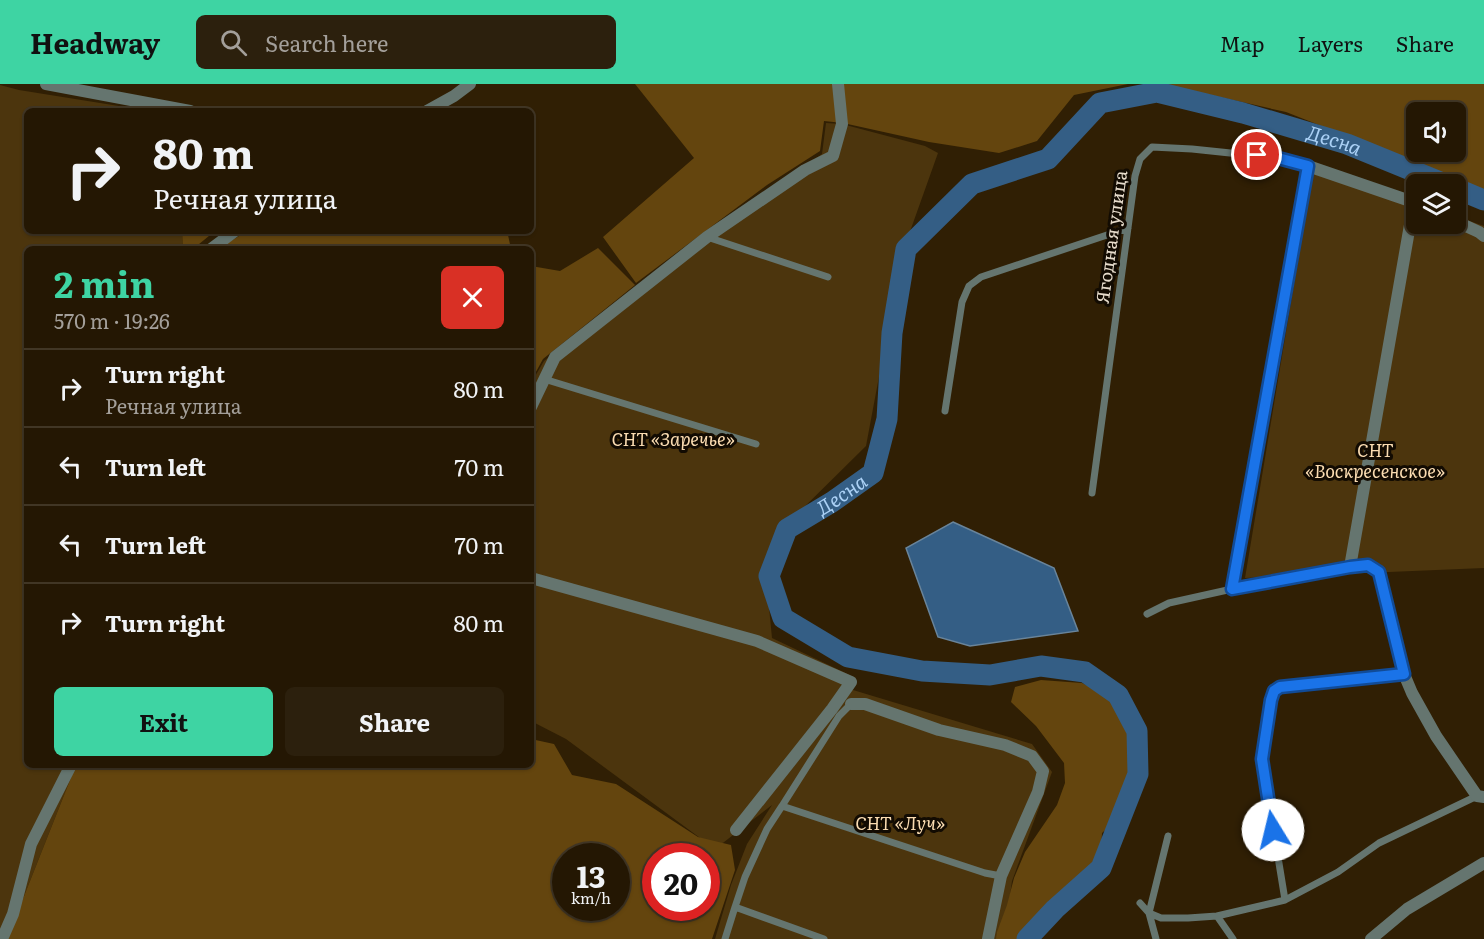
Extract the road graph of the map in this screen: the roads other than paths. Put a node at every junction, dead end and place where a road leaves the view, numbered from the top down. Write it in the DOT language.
graph roads {
  1 [pos="46,84"];
  2 [pos="470,84"];
  3 [pos="838,84"];
  4 [pos="174,108"];
  5 [pos="432,108"];
  6 [pos="1308,166"];
  7 [pos="1406,199"];
  8 [pos="1466,226"];
  9 [pos="1128,228"];
  10 [pos="231,234"];
  11 [pos="1409,234"];
  12 [pos="1484,236"];
  13 [pos="707,237"];
  14 [pos="215,246"];
  15 [pos="828,277"];
  16 [pos="544,379"];
  17 [pos="534,401"];
  18 [pos="945,411"];
  19 [pos="756,444"];
  20 [pos="1092,492"];
  21 [pos="1350,567"];
  22 [pos="1379,572"];
  23 [pos="534,579"];
  24 [pos="1232,589"];
  25 [pos="1147,614"];
  26 [pos="1404,674"];
  27 [pos="851,704"];
  28 [pos="69,768"];
  29 [pos="1480,796"];
  30 [pos="782,806"];
  31 [pos="736,830"];
  32 [pos="1168,836"];
  33 [pos="1484,862"];
  34 [pos="1001,876"];
  35 [pos="1285,900"];
  36 [pos="1140,903"];
  37 [pos="735,907"];
  38 [pos="1149,913"];
  39 [pos="1217,916"];
  40 [pos="2,939"];
  41 [pos="725,939"];
  42 [pos="824,939"];
  43 [pos="988,939"];
  44 [pos="1156,939"];
  45 [pos="1233,939"];
  46 [pos="1371,939"];
  1 -- 4 [label="street"];
  2 -- 5 [label="street"];
  3 -- 13 [label="street"];
  6 -- 7 [label="street"];
  6 -- 9 [label="lane, Ягодная улица"];
  6 -- 24 [label="street"];
  8 -- 12 [label="street"];
  9 -- 18 [label="lane"];
  9 -- 20 [label="lane, Ягодная улица"];
  10 -- 14 [label="street"];
  11 -- 21 [label="street"];
  13 -- 15 [label="lane"];
  13 -- 16 [label="street"];
  16 -- 17 [label="street"];
  16 -- 19 [label="lane"];
  21 -- 22 [label="lane"];
  21 -- 24 [label="lane"];
  22 -- 26 [label="street"];
  23 -- 31 [label="street"];
  24 -- 25 [label="lane"];
  26 -- 29 [label="street"];
  26 -- 35 [label="lane"];
  27 -- 30 [label="lane"];
  27 -- 34 [label="street"];
  28 -- 40 [label="street"];
  29 -- 35 [label="lane"];
  30 -- 34 [label="lane"];
  30 -- 37 [label="lane"];
  32 -- 38 [label="lane"];
  33 -- 46 [label="street"];
  34 -- 43 [label="street"];
  35 -- 39 [label="lane"];
  36 -- 38 [label="lane"];
  37 -- 41 [label="lane"];
  37 -- 42 [label="lane"];
  38 -- 39 [label="lane"];
  38 -- 44 [label="lane"];
  39 -- 45 [label="lane"];
}
